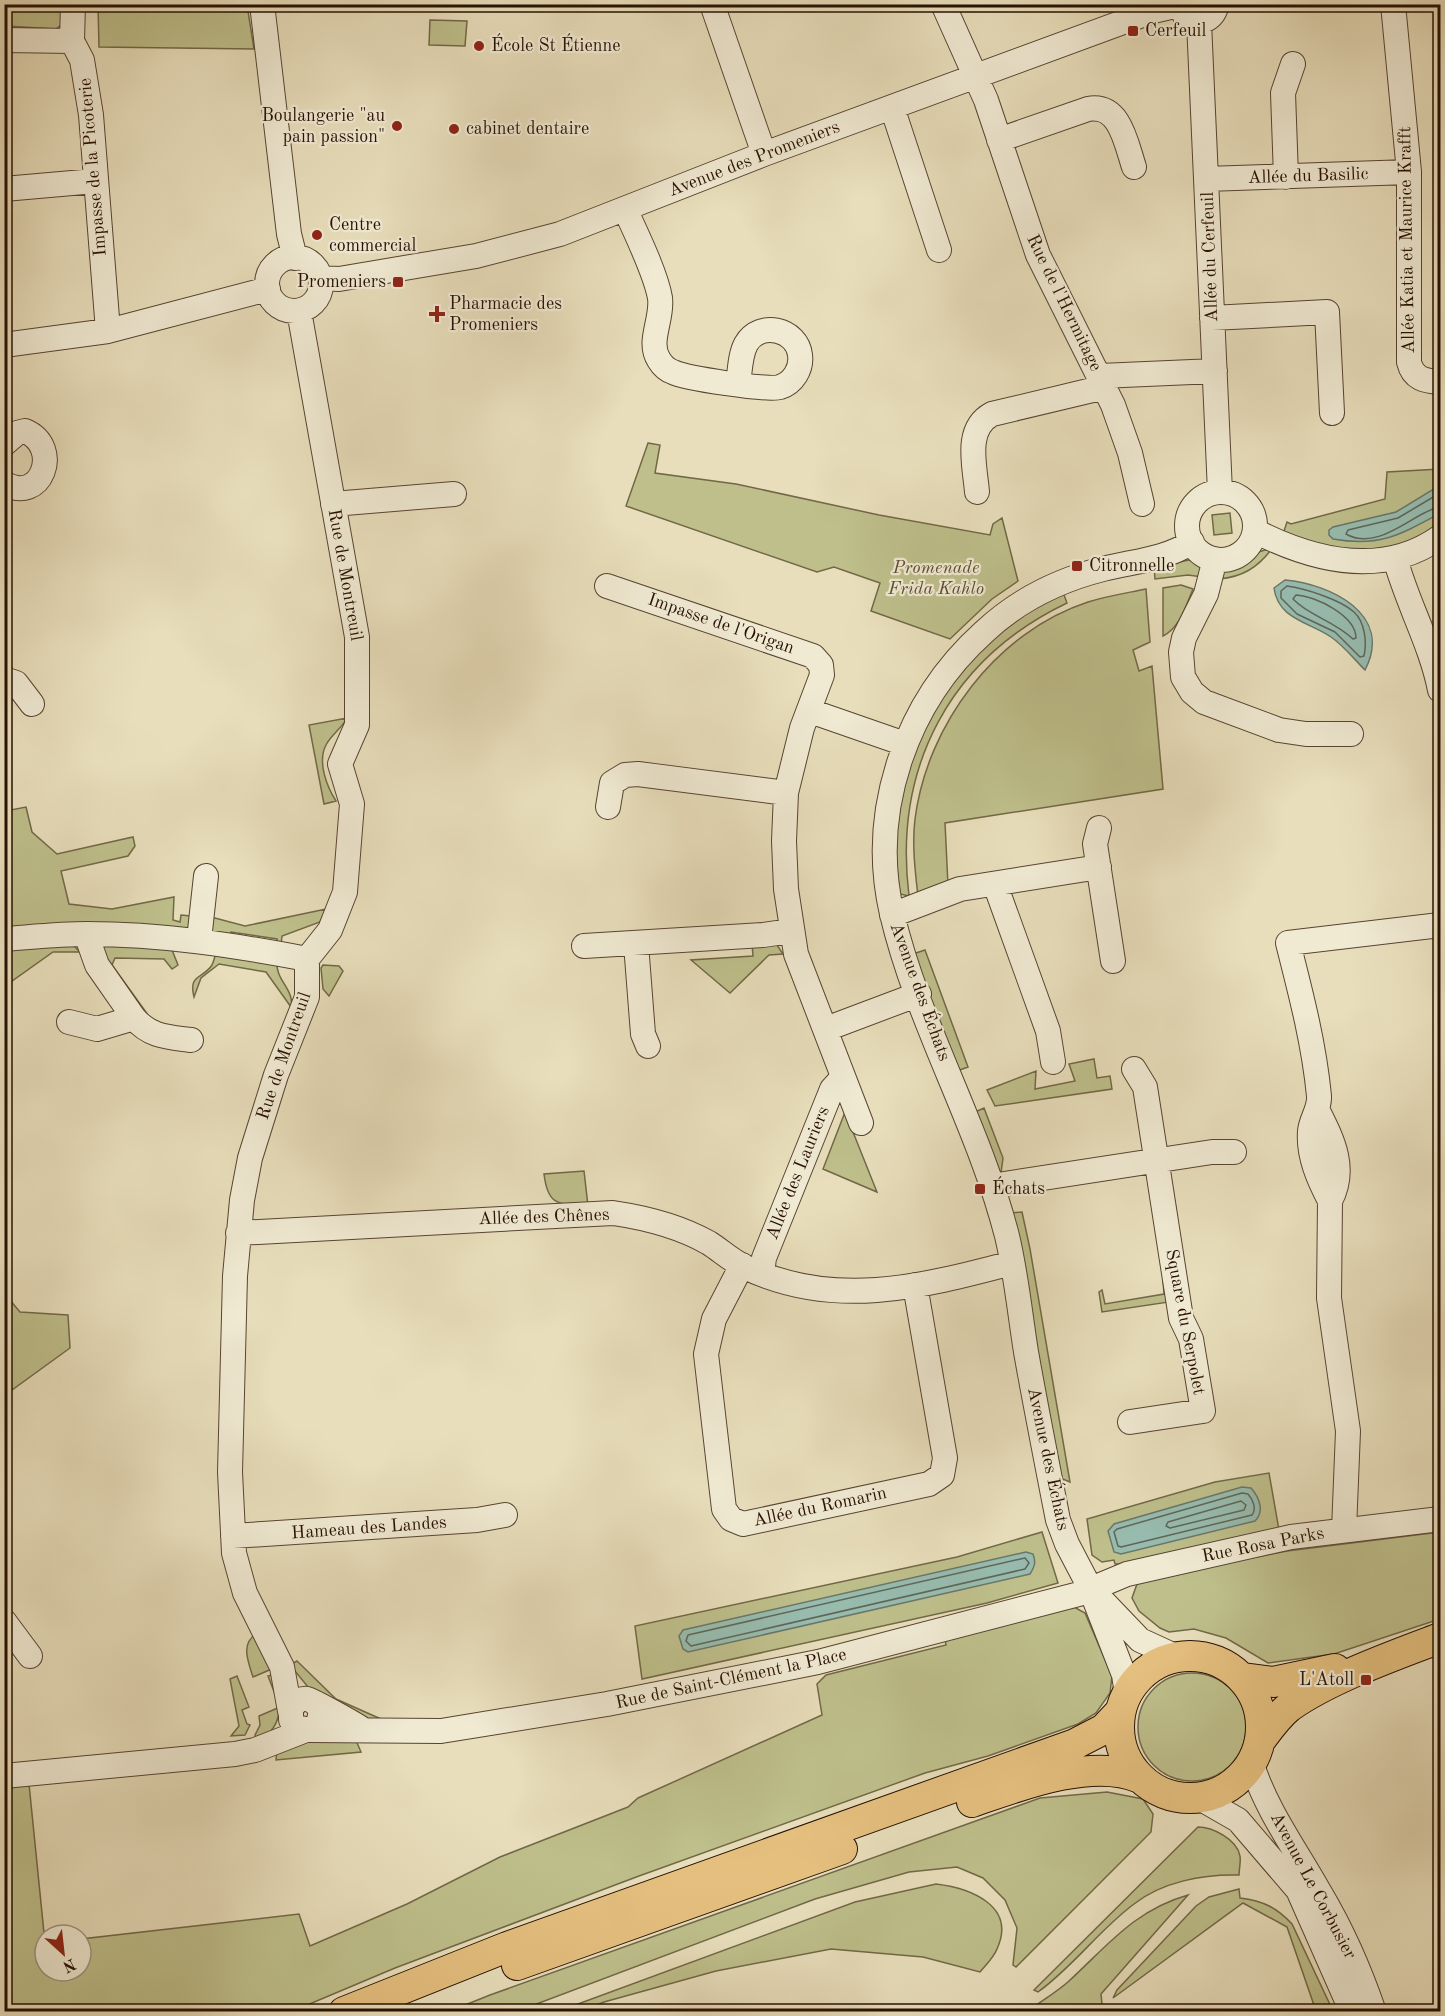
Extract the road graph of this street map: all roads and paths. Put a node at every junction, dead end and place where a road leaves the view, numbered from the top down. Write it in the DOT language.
graph roads {
  1 [pos="73,4"];
  2 [pos="262,4"];
  3 [pos="712,4"];
  4 [pos="943,4"];
  5 [pos="1217,4"];
  6 [pos="1393,4"];
  7 [pos="1179,5"];
  8 [pos="1199,22"];
  9 [pos="4,40"];
  10 [pos="72,41"];
  11 [pos="1293,64"];
  12 [pos="976,75"];
  13 [pos="891,107"];
  14 [pos="999,140"];
  15 [pos="764,154"];
  16 [pos="1134,167"];
  17 [pos="1409,172"];
  18 [pos="1286,177"];
  19 [pos="1206,179"];
  20 [pos="95,181"];
  21 [pos="4,189"];
  22 [pos="625,209"];
  23 [pos="939,250"];
  24 [pos="295,258"];
  25 [pos="321,278"];
  26 [pos="268,289"];
  27 [pos="299,311"];
  28 [pos="1212,318"];
  29 [pos="108,331"];
  30 [pos="4,345"];
  31 [pos="1215,371"];
  32 [pos="1102,381"];
  33 [pos="1440,382"];
  34 [pos="738,384"];
  35 [pos="1332,413"];
  36 [pos="4,444"];
  37 [pos="4,483"];
  38 [pos="977,492"];
  39 [pos="1220,492"];
  40 [pos="454,494"];
  41 [pos="333,504"];
  42 [pos="1142,504"];
  43 [pos="1255,531"];
  44 [pos="1440,537"];
  45 [pos="1192,542"];
  46 [pos="1395,558"];
  47 [pos="1215,559"];
  48 [pos="607,586"];
  49 [pos="822,675"];
  50 [pos="4,679"];
  51 [pos="1440,690"];
  52 [pos="32,704"];
  53 [pos="810,711"];
  54 [pos="1351,734"];
  55 [pos="905,744"];
  56 [pos="786,793"];
  57 [pos="608,807"];
  58 [pos="1099,828"];
  59 [pos="1099,867"];
  60 [pos="206,876"];
  61 [pos="995,884"];
  62 [pos="892,915"];
  63 [pos="1440,925"];
  64 [pos="791,931"];
  65 [pos="86,934"];
  66 [pos="4,939"];
  67 [pos="199,940"];
  68 [pos="636,944"];
  69 [pos="584,946"];
  70 [pos="307,959"];
  71 [pos="1113,961"];
  72 [pos="919,994"];
  73 [pos="134,1018"];
  74 [pos="69,1022"];
  75 [pos="826,1029"];
  76 [pos="191,1040"];
  77 [pos="648,1046"];
  78 [pos="1053,1062"];
  79 [pos="1134,1069"];
  80 [pos="843,1077"];
  81 [pos="861,1123"];
  82 [pos="1234,1152"];
  83 [pos="1157,1160"];
  84 [pos="991,1186"];
  85 [pos="238,1233"];
  86 [pos="1012,1263"];
  87 [pos="752,1269"];
  88 [pos="915,1285"];
  89 [pos="1130,1422"];
  90 [pos="505,1515"];
  91 [pos="1440,1519"];
  92 [pos="1344,1530"];
  93 [pos="233,1536"];
  94 [pos="1090,1588"];
  95 [pos="4,1621"];
  96 [pos="1440,1638"];
  97 [pos="1396,1654"];
  98 [pos="30,1656"];
  99 [pos="1179,1658"];
  100 [pos="282,1667"];
  101 [pos="1243,1678"];
  102 [pos="314,1702"];
  103 [pos="1123,1703"];
  104 [pos="299,1721"];
  105 [pos="364,1730"];
  106 [pos="1256,1750"];
  107 [pos="4,1776"];
  108 [pos="1140,1778"];
  109 [pos="1198,1797"];
  110 [pos="344,2012"];
  111 [pos="398,2012"];
  112 [pos="1352,2012"];
  113 [pos="1374,2012"];
  1 -- 10 [label="street, Impasse de la Picoterie"];
  2 -- 24 [label="street"];
  3 -- 15 [label="street"];
  4 -- 12 [label="street, Rue de l'Hermitage"];
  5 -- 8 [label="street"];
  6 -- 17 [label="street, Allée Katia et Maurice Krafft"];
  7 -- 8 [label="street, Avenue des Promeniers"];
  7 -- 12 [label="street, Avenue des Promeniers"];
  8 -- 19 [label="street, Allée du Cerfeuil"];
  9 -- 10 [label="street"];
  10 -- 20 [label="street, Impasse de la Picoterie"];
  11 -- 18 [label="street"];
  12 -- 13 [label="street, Avenue des Promeniers"];
  12 -- 14 [label="street, Rue de l'Hermitage"];
  13 -- 15 [label="street, Avenue des Promeniers"];
  13 -- 23 [label="street"];
  14 -- 16 [label="street"];
  14 -- 32 [label="street, Rue de l'Hermitage"];
  15 -- 22 [label="street, Avenue des Promeniers"];
  17 -- 18 [label="street, Allée du Basilic"];
  17 -- 33 [label="street, Allée Katia et Maurice Krafft"];
  18 -- 19 [label="street, Allée du Basilic"];
  19 -- 28 [label="street, Allée du Cerfeuil"];
  20 -- 21 [label="street"];
  20 -- 29 [label="street, Impasse de la Picoterie"];
  22 -- 25 [label="street, Avenue des Promeniers"];
  22 -- 34 [label="street"];
  24 -- 25 [label="street"];
  24 -- 26 [label="street"];
  25 -- 27 [label="street"];
  26 -- 27 [label="street"];
  26 -- 29 [label="street"];
  27 -- 41 [label="street, Rue de Montreuil"];
  28 -- 31 [label="street, Allée du Cerfeuil"];
  28 -- 35 [label="street"];
  29 -- 30 [label="street"];
  31 -- 32 [label="street"];
  31 -- 39 [label="street, Allée du Cerfeuil"];
  32 -- 38 [label="street"];
  32 -- 42 [label="street, Rue de l'Hermitage"];
  36 -- 37 [label="street"];
  39 -- 43 [label="street"];
  39 -- 45 [label="street"];
  40 -- 41 [label="street"];
  41 -- 70 [label="street, Rue de Montreuil"];
  43 -- 46 [label="street"];
  43 -- 47 [label="street"];
  44 -- 46 [label="street"];
  45 -- 47 [label="street"];
  45 -- 55 [label="street, Avenue des Échats"];
  46 -- 51 [label="street"];
  47 -- 54 [label="street"];
  48 -- 49 [label="street, Impasse de l'Origan"];
  49 -- 53 [label="street, Allée des Lauriers"];
  50 -- 52 [label="street"];
  53 -- 55 [label="street"];
  53 -- 56 [label="street, Allée des Lauriers"];
  55 -- 62 [label="street, Avenue des Échats"];
  56 -- 57 [label="street"];
  56 -- 64 [label="street, Allée des Lauriers"];
  58 -- 59 [label="street"];
  59 -- 61 [label="street"];
  59 -- 71 [label="street"];
  60 -- 67 [label="street"];
  61 -- 62 [label="street"];
  61 -- 78 [label="street"];
  62 -- 72 [label="street, Avenue des Échats"];
  63 -- 92 [label="street"];
  64 -- 68 [label="street"];
  64 -- 75 [label="street, Allée des Lauriers"];
  65 -- 66 [label="street"];
  65 -- 67 [label="street"];
  65 -- 73 [label="street"];
  67 -- 70 [label="street"];
  68 -- 69 [label="street"];
  68 -- 77 [label="street"];
  70 -- 85 [label="street, Rue de Montreuil"];
  72 -- 75 [label="street"];
  72 -- 84 [label="street, Avenue des Échats"];
  73 -- 74 [label="street"];
  73 -- 76 [label="street"];
  75 -- 80 [label="street, Allée des Lauriers"];
  79 -- 83 [label="street"];
  80 -- 81 [label="street, Allée des Lauriers"];
  80 -- 87 [label="street, Allée des Lauriers"];
  82 -- 83 [label="street"];
  83 -- 84 [label="street"];
  83 -- 89 [label="street, Square du Serpolet"];
  84 -- 86 [label="street, Avenue des Échats"];
  85 -- 87 [label="street, Allée des Chênes"];
  85 -- 93 [label="street, Rue de Montreuil"];
  86 -- 88 [label="street, Allée des Chênes"];
  86 -- 94 [label="street, Avenue des Échats"];
  87 -- 88 [label="street, Allée des Chênes"];
  87 -- 88 [label="street, Allée du Romarin"];
  90 -- 93 [label="street, Hameau des Landes"];
  91 -- 92 [label="street, Rue Rosa Parks"];
  92 -- 94 [label="street, Rue Rosa Parks"];
  93 -- 100 [label="street, Rue de Montreuil"];
  94 -- 99 [label="street, Avenue des Échats"];
  94 -- 103 [label="street, Avenue des Échats"];
  94 -- 105 [label="street, Rue de Saint-Clément la Place"];
  95 -- 98 [label="street"];
  96 -- 97 [label="main road"];
  97 -- 101 [label="main road"];
  97 -- 106 [label="main road"];
  99 -- 101 [label="main road"];
  99 -- 103 [label="main road"];
  100 -- 102 [label="street, Rue de Montreuil"];
  100 -- 104 [label="street, Rue de Montreuil"];
  101 -- 106 [label="main road"];
  102 -- 104 [label="street, Rue de Saint-Clément la Place"];
  102 -- 105 [label="street, Rue de Saint-Clément la Place"];
  103 -- 108 [label="main road"];
  103 -- 110 [label="main road"];
  104 -- 105 [label="street, Rue de Saint-Clément la Place"];
  104 -- 107 [label="street, Rue de Saint-Clément la Place"];
  106 -- 109 [label="main road"];
  106 -- 113 [label="street, Avenue Le Corbusier"];
  108 -- 109 [label="main road"];
  108 -- 111 [label="main road"];
  109 -- 112 [label="street, Avenue Le Corbusier"];
}
